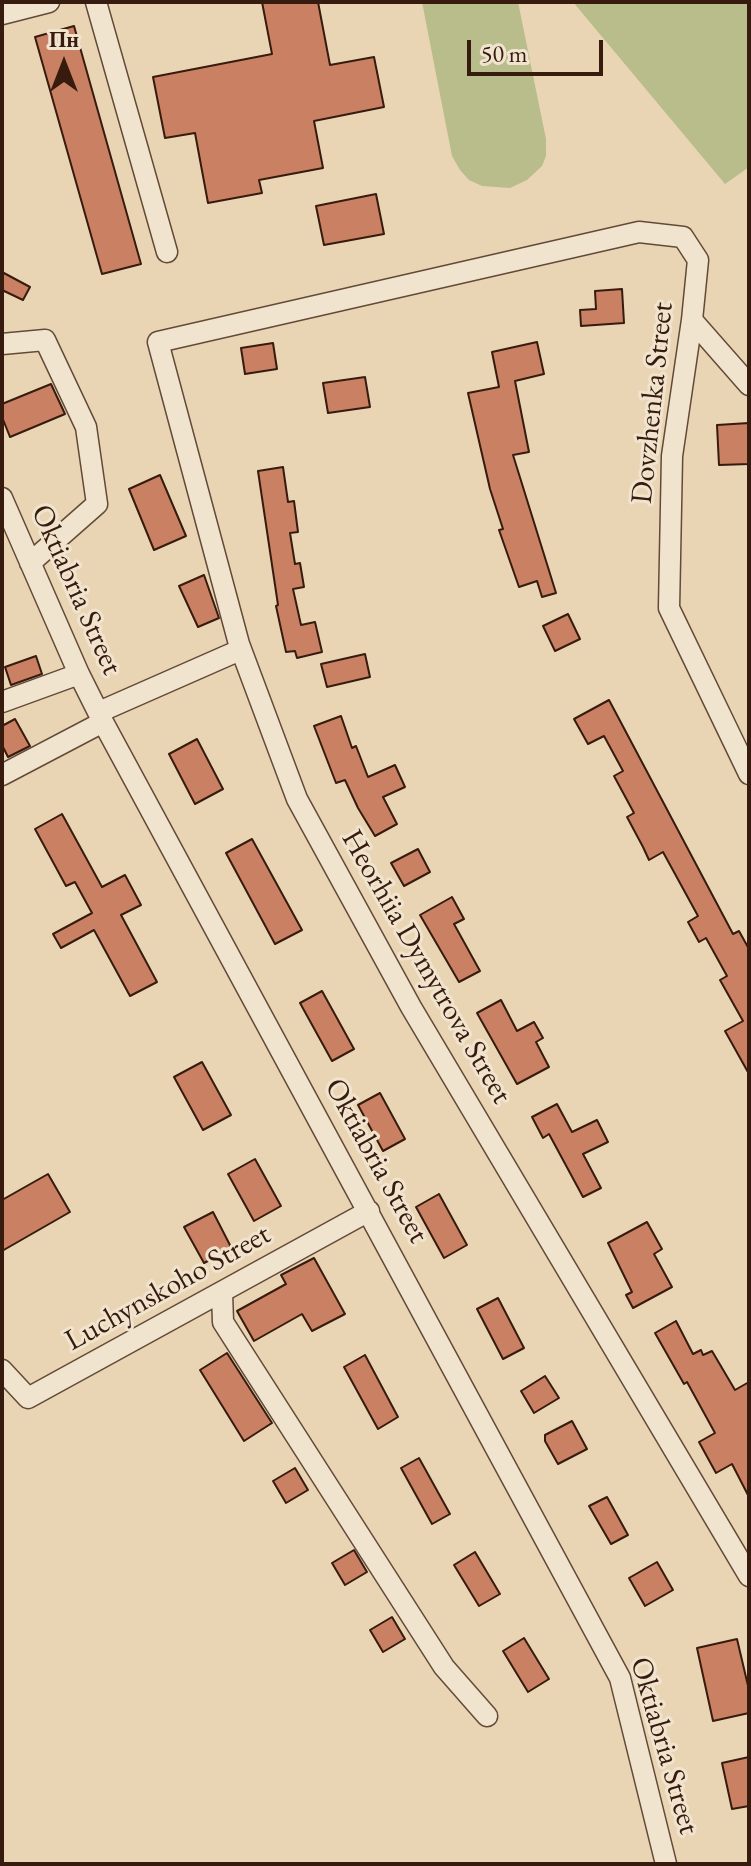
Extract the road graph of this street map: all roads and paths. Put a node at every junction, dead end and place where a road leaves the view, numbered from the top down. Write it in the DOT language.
graph roads {
  1 [pos="49,2"];
  2 [pos="96,2"];
  3 [pos="2,14"];
  4 [pos="167,252"];
  5 [pos="692,320"];
  6 [pos="158,342"];
  7 [pos="2,344"];
  8 [pos="749,385"];
  9 [pos="2,498"];
  10 [pos="30,563"];
  11 [pos="240,650"];
  12 [pos="79,674"];
  13 [pos="2,702"];
  14 [pos="101,717"];
  15 [pos="749,774"];
  16 [pos="2,775"];
  17 [pos="369,1211"];
  18 [pos="222,1293"];
  19 [pos="2,1370"];
  20 [pos="749,1576"];
  21 [pos="487,1716"];
  22 [pos="666,1864"];
  1 -- 3 [label="street"];
  2 -- 4 [label="street"];
  5 -- 6 [label="street, Dovzhenka Street"];
  5 -- 8 [label="street"];
  5 -- 15 [label="street, Dovzhenka Street"];
  6 -- 11 [label="street, Heorhiia Dymytrova Street"];
  7 -- 10 [label="street"];
  9 -- 10 [label="street, Oktiabria Street"];
  10 -- 12 [label="street, Oktiabria Street"];
  11 -- 14 [label="street"];
  11 -- 20 [label="street, Heorhiia Dymytrova Street"];
  12 -- 13 [label="street"];
  12 -- 14 [label="street, Oktiabria Street"];
  14 -- 16 [label="street"];
  14 -- 17 [label="street, Oktiabria Street"];
  17 -- 18 [label="street, Luchynskoho Street"];
  17 -- 22 [label="street, Oktiabria Street"];
  18 -- 19 [label="street, Luchynskoho Street"];
  18 -- 21 [label="street"];
}
